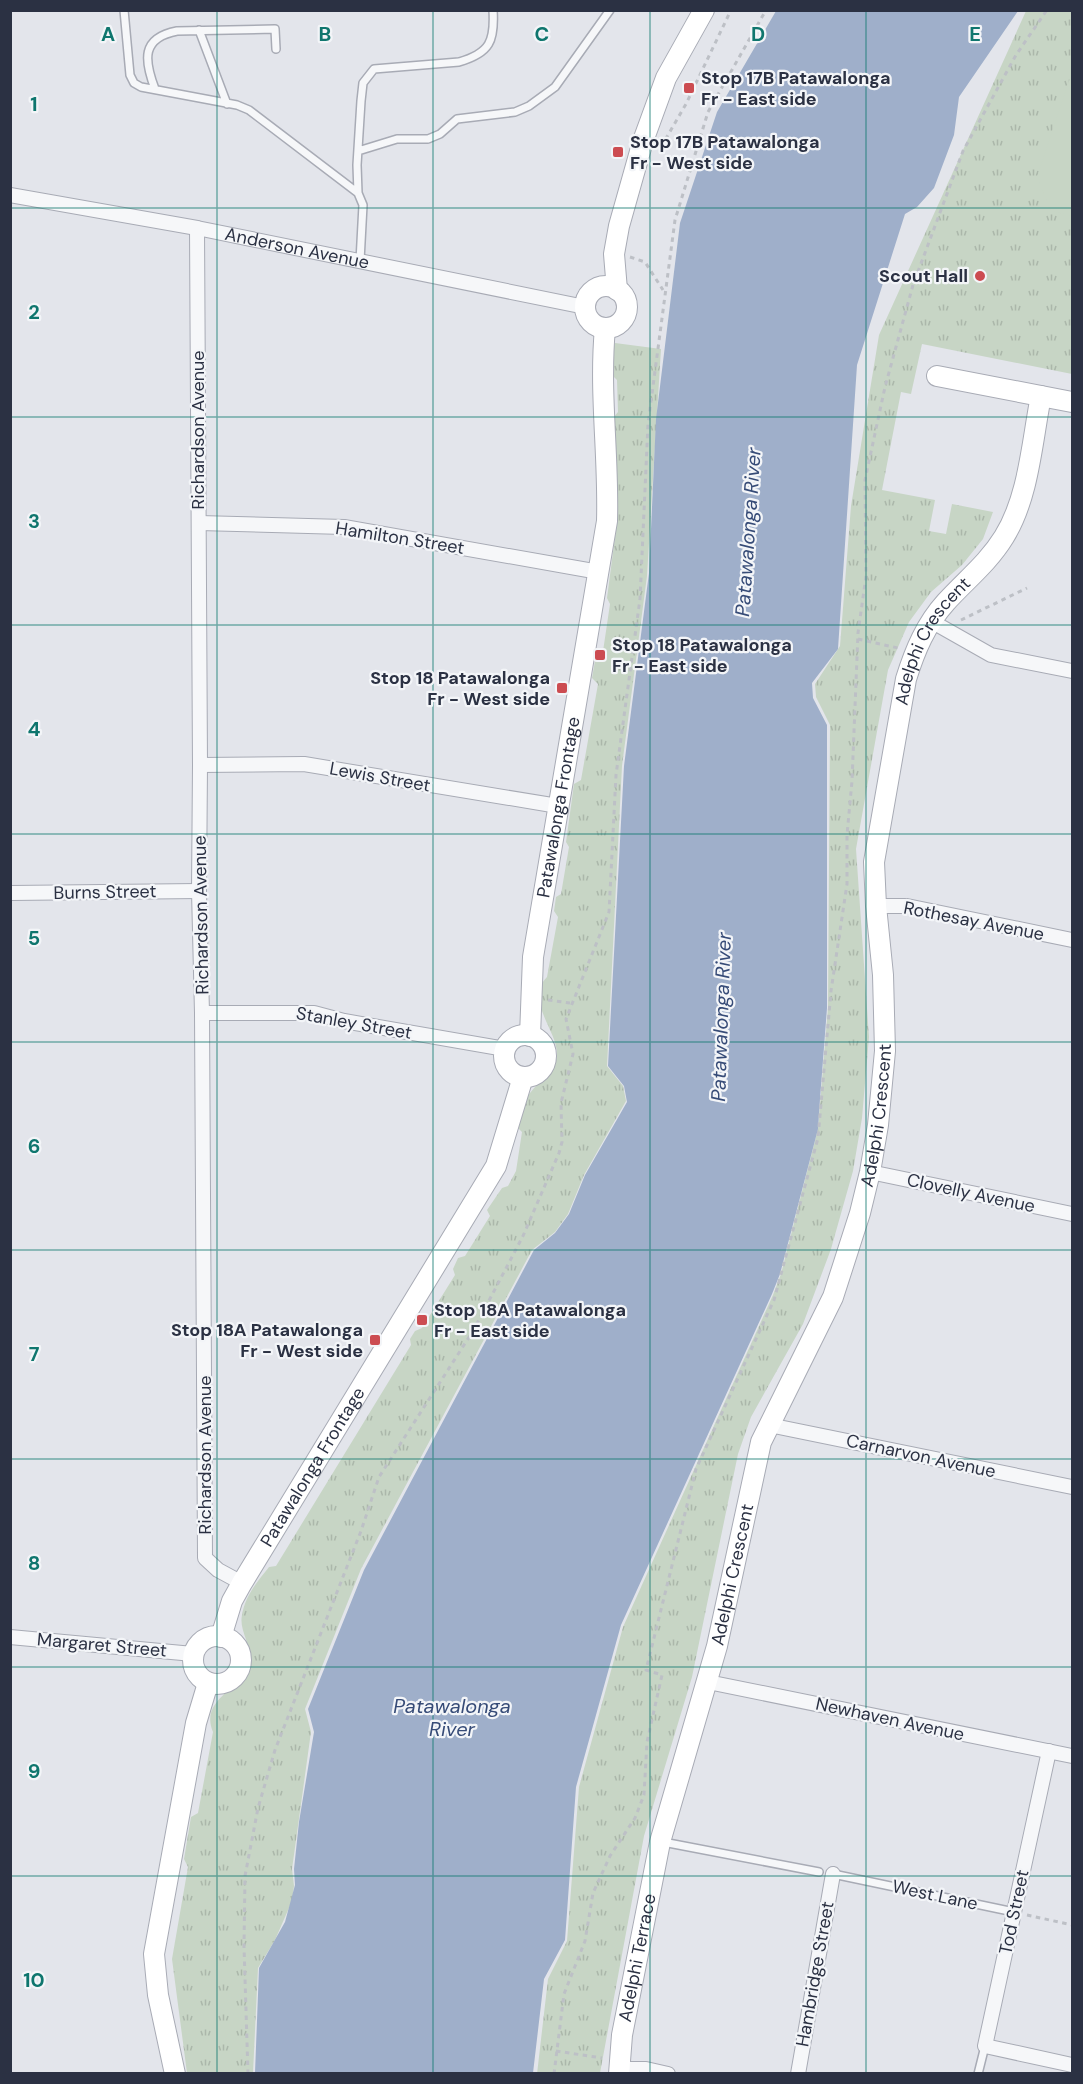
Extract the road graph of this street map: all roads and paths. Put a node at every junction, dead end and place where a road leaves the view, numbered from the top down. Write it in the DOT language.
graph roads {
  1 [pos="124,10"];
  2 [pos="493,10"];
  3 [pos="610,10"];
  4 [pos="704,10"];
  5 [pos="731,10"];
  6 [pos="766,10"];
  7 [pos="1047,10"];
  8 [pos="199,30"];
  9 [pos="276,49"];
  10 [pos="154,89"];
  11 [pos="227,104"];
  12 [pos="660,150"];
  13 [pos="358,151"];
  14 [pos="358,193"];
  15 [pos="10,195"];
  16 [pos="197,228"];
  17 [pos="632,251"];
  18 [pos="360,261"];
  19 [pos="617,290"];
  20 [pos="585,307"];
  21 [pos="605,328"];
  22 [pos="937,376"];
  23 [pos="1041,396"];
  24 [pos="1072,402"];
  25 [pos="199,522"];
  26 [pos="599,572"];
  27 [pos="1027,588"];
  28 [pos="961,620"];
  29 [pos="931,621"];
  30 [pos="858,639"];
  31 [pos="898,648"];
  32 [pos="1072,672"];
  33 [pos="201,765"];
  34 [pos="558,806"];
  35 [pos="199,891"];
  36 [pos="10,893"];
  37 [pos="876,906"];
  38 [pos="1072,940"];
  39 [pos="542,999"];
  40 [pos="570,1003"];
  41 [pos="202,1013"];
  42 [pos="530,1036"];
  43 [pos="505,1049"];
  44 [pos="523,1077"];
  45 [pos="870,1172"];
  46 [pos="1072,1214"];
  47 [pos="769,1425"];
  48 [pos="1072,1487"];
  49 [pos="242,1583"];
  50 [pos="10,1637"];
  51 [pos="221,1637"];
  52 [pos="193,1654"];
  53 [pos="708,1682"];
  54 [pos="208,1683"];
  55 [pos="1050,1751"];
  56 [pos="1072,1756"];
  57 [pos="660,1842"];
  58 [pos="826,1873"];
  59 [pos="1014,1912"];
  60 [pos="1072,1925"];
  61 [pos="985,2046"];
  62 [pos="556,2051"];
  63 [pos="1072,2065"];
  64 [pos="619,2068"];
  65 [pos="175,2073"];
  66 [pos="554,2073"];
  67 [pos="668,2073"];
  68 [pos="798,2073"];
  69 [pos="978,2073"];
  1 -- 10 [label="lane"];
  2 -- 13 [label="lane"];
  3 -- 13 [label="lane"];
  4 -- 19 [label="street"];
  5 -- 12 [label="path"];
  6 -- 17 [label="path"];
  7 -- 30 [label="path"];
  8 -- 9 [label="lane"];
  8 -- 10 [label="lane"];
  8 -- 11 [label="lane"];
  10 -- 11 [label="lane"];
  11 -- 14 [label="lane"];
  13 -- 14 [label="lane"];
  14 -- 18 [label="lane"];
  15 -- 16 [label="street, Anderson Avenue"];
  16 -- 18 [label="street, Anderson Avenue"];
  16 -- 25 [label="street, Richardson Avenue"];
  18 -- 20 [label="street, Anderson Avenue"];
  19 -- 20 [label="street"];
  19 -- 21 [label="street"];
  20 -- 21 [label="street"];
  21 -- 26 [label="street, Patawalonga Frontage"];
  22 -- 23 [label="street"];
  23 -- 24 [label="street"];
  23 -- 29 [label="street, Adelphi Crescent"];
  25 -- 26 [label="street, Hamilton Street"];
  25 -- 33 [label="street, Richardson Avenue"];
  26 -- 34 [label="street, Patawalonga Frontage"];
  27 -- 28 [label="path"];
  29 -- 32 [label="street"];
  29 -- 37 [label="street, Adelphi Crescent"];
  30 -- 31 [label="path"];
  30 -- 62 [label="path"];
  33 -- 34 [label="street, Lewis Street"];
  33 -- 35 [label="street, Richardson Avenue"];
  34 -- 42 [label="street, Patawalonga Frontage"];
  35 -- 36 [label="street, Burns Street"];
  35 -- 41 [label="street, Richardson Avenue"];
  37 -- 38 [label="street, Rothesay Avenue"];
  37 -- 45 [label="street, Adelphi Crescent"];
  39 -- 40 [label="path"];
  41 -- 43 [label="street, Stanley Street"];
  41 -- 49 [label="street, Richardson Avenue"];
  42 -- 43 [label="street"];
  42 -- 44 [label="street"];
  43 -- 44 [label="street"];
  44 -- 49 [label="street, Patawalonga Frontage"];
  45 -- 46 [label="street, Clovelly Avenue"];
  45 -- 47 [label="street, Adelphi Crescent"];
  47 -- 48 [label="street, Carnarvon Avenue"];
  47 -- 53 [label="street, Adelphi Crescent"];
  49 -- 51 [label="street, Patawalonga Frontage"];
  50 -- 52 [label="street, Margaret Street"];
  51 -- 52 [label="street"];
  51 -- 54 [label="street"];
  52 -- 54 [label="street"];
  53 -- 55 [label="street, Newhaven Avenue"];
  53 -- 57 [label="street, Adelphi Crescent"];
  54 -- 65 [label="street"];
  55 -- 56 [label="street, Newhaven Avenue"];
  55 -- 59 [label="street, Tod Street"];
  57 -- 58 [label="lane, West Lane"];
  57 -- 64 [label="street, Adelphi Terrace"];
  58 -- 59 [label="lane, West Lane"];
  58 -- 68 [label="street, Hambridge Street"];
  59 -- 60 [label="path"];
  59 -- 61 [label="street, Tod Street"];
  61 -- 63 [label="street"];
  61 -- 69 [label="lane, Tod Street"];
  62 -- 64 [label="path"];
  62 -- 66 [label="path"];
  64 -- 67 [label="street"];
}
